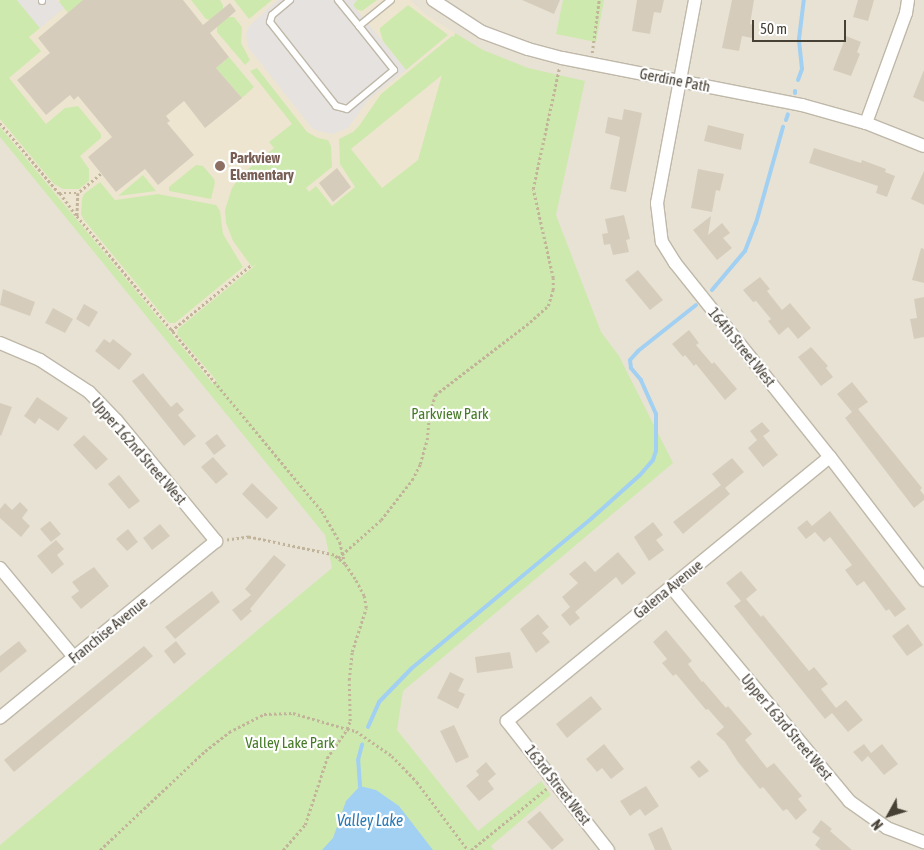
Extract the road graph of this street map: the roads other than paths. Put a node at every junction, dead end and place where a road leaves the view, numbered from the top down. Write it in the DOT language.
graph roads {
  1 [pos="290,0"];
  2 [pos="338,0"];
  3 [pos="391,0"];
  4 [pos="433,0"];
  5 [pos="695,0"];
  6 [pos="908,0"];
  7 [pos="359,26"];
  8 [pos="680,81"];
  9 [pos="866,123"];
  10 [pos="924,146"];
  11 [pos="0,343"];
  12 [pos="830,457"];
  13 [pos="216,541"];
  14 [pos="0,568"];
  15 [pos="924,580"];
  16 [pos="671,587"];
  17 [pos="74,657"];
  18 [pos="0,718"];
  19 [pos="507,721"];
  20 [pos="924,842"];
  21 [pos="608,850"];
  1 -- 7 [label="lane"];
  2 -- 7 [label="lane"];
  3 -- 7 [label="lane"];
  4 -- 8 [label="street, Gerdine Path"];
  5 -- 8 [label="street, 164th Street West"];
  6 -- 9 [label="street"];
  8 -- 9 [label="street, Gerdine Path"];
  8 -- 12 [label="street, 164th Street West"];
  9 -- 10 [label="street, Gerdine Path"];
  11 -- 13 [label="street, Upper 162nd Street West"];
  12 -- 15 [label="street, 164th Street West"];
  12 -- 16 [label="street, Galena Avenue"];
  13 -- 17 [label="street, Franchise Avenue"];
  14 -- 17 [label="street"];
  16 -- 19 [label="street, Galena Avenue"];
  16 -- 20 [label="street, Upper 163rd Street West"];
  17 -- 18 [label="street, Franchise Avenue"];
  19 -- 21 [label="street, 163rd Street West"];
}
